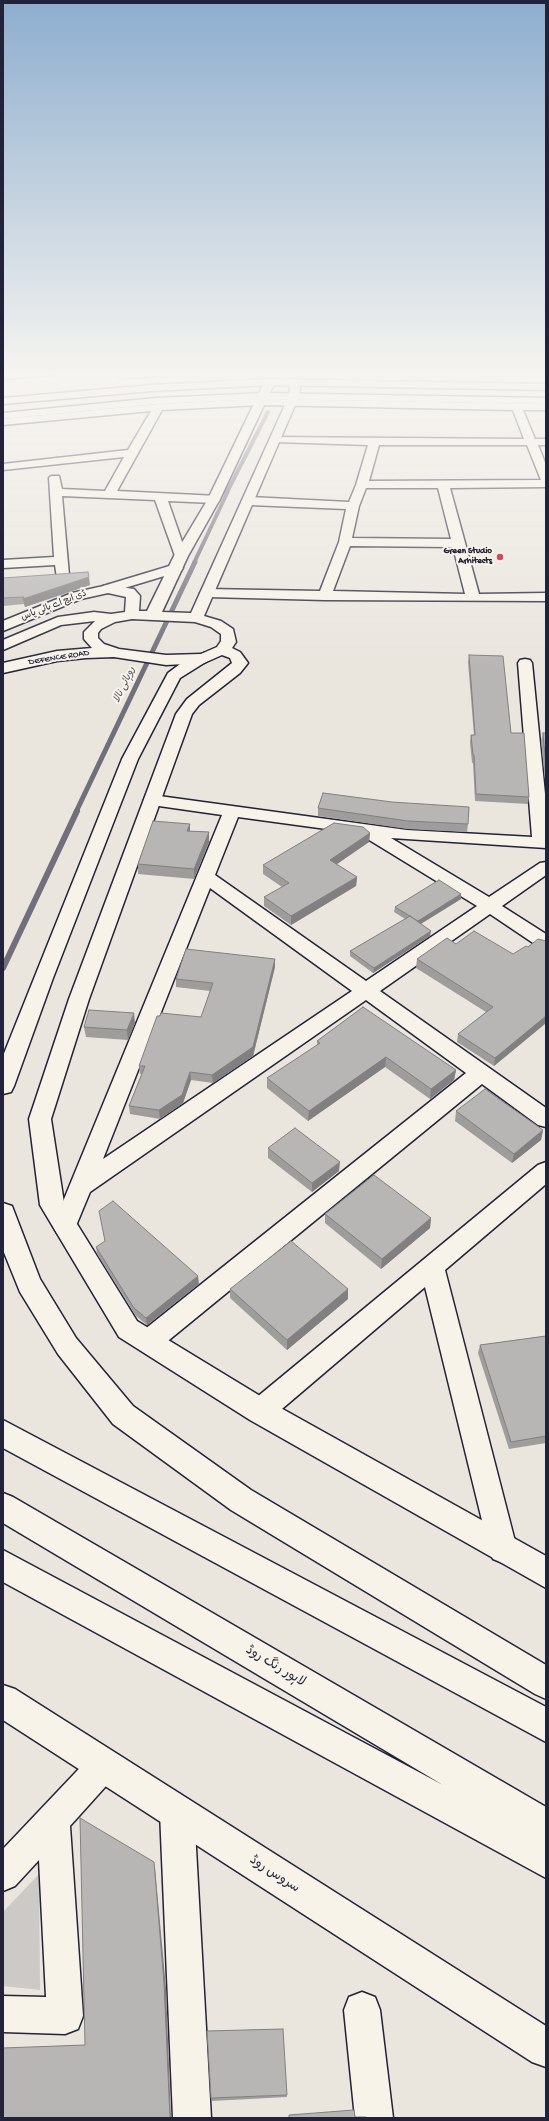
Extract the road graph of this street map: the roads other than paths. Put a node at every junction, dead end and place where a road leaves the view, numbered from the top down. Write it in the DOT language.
graph roads {
  1 [pos="55,470"];
  2 [pos="122,470"];
  3 [pos="232,470"];
  4 [pos="263,470"];
  5 [pos="366,470"];
  6 [pos="546,483"];
  7 [pos="362,485"];
  8 [pos="443,485"];
  9 [pos="56,492"];
  10 [pos="109,494"];
  11 [pos="160,496"];
  12 [pos="214,499"];
  13 [pos="250,500"];
  14 [pos="353,506"];
  15 [pos="345,542"];
  16 [pos="458,543"];
  17 [pos="61,561"];
  18 [pos="178,562"];
  19 [pos="3,564"];
  20 [pos="62,575"];
  21 [pos="108,589"];
  22 [pos="207,593"];
  23 [pos="325,596"];
  24 [pos="546,597"];
  25 [pos="473,598"];
  26 [pos="132,615"];
  27 [pos="153,615"];
  28 [pos="111,618"];
  29 [pos="196,618"];
  30 [pos="3,627"];
  31 [pos="3,646"];
  32 [pos="115,653"];
  33 [pos="213,654"];
  34 [pos="525,663"];
  35 [pos="3,668"];
  36 [pos="152,800"];
  37 [pos="232,811"];
  38 [pos="363,829"];
  39 [pos="543,843"];
  40 [pos="546,867"];
  41 [pos="206,877"];
  42 [pos="490,906"];
  43 [pos="546,943"];
  44 [pos="366,991"];
  45 [pos="481,1073"];
  46 [pos="3,1086"];
  47 [pos="546,1119"];
  48 [pos="546,1171"];
  49 [pos="81,1186"];
  50 [pos="3,1213"];
  51 [pos="65,1226"];
  52 [pos="432,1267"];
  53 [pos="149,1341"];
  54 [pos="260,1411"];
  55 [pos="3,1433"];
  56 [pos="3,1507"];
  57 [pos="502,1549"];
  58 [pos="3,1565"];
  59 [pos="546,1574"];
  60 [pos="546,1683"];
  61 [pos="3,1701"];
  62 [pos="546,1725"];
  63 [pos="104,1765"];
  64 [pos="177,1812"];
  65 [pos="54,1820"];
  66 [pos="546,1827"];
  67 [pos="546,1860"];
  68 [pos="3,1874"];
  69 [pos="362,2010"];
  70 [pos="3,2014"];
  71 [pos="546,2048"];
  72 [pos="192,2118"];
  73 [pos="374,2118"];
  1 -- 9 [label="street"];
  2 -- 10 [label="street"];
  3 -- 12 [label="main road"];
  4 -- 13 [label="main road"];
  5 -- 7 [label="street"];
  6 -- 8 [label="street"];
  7 -- 8 [label="street"];
  7 -- 14 [label="street"];
  8 -- 16 [label="street"];
  9 -- 10 [label="street"];
  9 -- 17 [label="street"];
  10 -- 11 [label="street"];
  11 -- 12 [label="street"];
  11 -- 18 [label="street"];
  12 -- 18 [label="main road"];
  13 -- 14 [label="street"];
  13 -- 22 [label="main road"];
  14 -- 15 [label="street"];
  15 -- 16 [label="street"];
  15 -- 23 [label="street"];
  16 -- 25 [label="street"];
  17 -- 19 [label="street"];
  17 -- 20 [label="street"];
  18 -- 21 [label="street"];
  18 -- 27 [label="main road"];
  21 -- 26 [label="main road, ڈی ایچ اے بائی پاس"];
  21 -- 30 [label="main road, ڈی ایچ اے بائی پاس"];
  22 -- 23 [label="street"];
  22 -- 29 [label="main road"];
  23 -- 25 [label="street"];
  24 -- 25 [label="street"];
  26 -- 27 [label="main road"];
  26 -- 28 [label="main road"];
  27 -- 29 [label="main road"];
  28 -- 31 [label="main road"];
  28 -- 32 [label="main road"];
  29 -- 33 [label="main road"];
  32 -- 33 [label="main road"];
  32 -- 35 [label="main road, DEFENCE ROAD"];
  33 -- 36 [label="main road"];
  33 -- 46 [label="main road"];
  34 -- 39 [label="street"];
  36 -- 37 [label="street"];
  36 -- 51 [label="main road"];
  37 -- 38 [label="street"];
  37 -- 41 [label="street"];
  38 -- 39 [label="street"];
  38 -- 42 [label="street"];
  40 -- 42 [label="street"];
  41 -- 44 [label="street"];
  41 -- 49 [label="street"];
  42 -- 43 [label="street"];
  42 -- 44 [label="street"];
  44 -- 45 [label="street"];
  44 -- 49 [label="street"];
  45 -- 47 [label="street"];
  45 -- 53 [label="street"];
  48 -- 52 [label="street"];
  49 -- 51 [label="street"];
  50 -- 60 [label="main road"];
  51 -- 53 [label="main road"];
  52 -- 54 [label="street"];
  52 -- 57 [label="street"];
  53 -- 54 [label="main road"];
  54 -- 57 [label="main road"];
  55 -- 62 [label="main road"];
  56 -- 66 [label="main road, لاہور رنگ روڈ"];
  57 -- 59 [label="main road"];
  58 -- 67 [label="main road"];
  61 -- 63 [label="main road, سروس روڈ"];
  63 -- 64 [label="main road, سروس روڈ"];
  63 -- 65 [label="street"];
  64 -- 71 [label="main road, سروس روڈ"];
  64 -- 72 [label="street"];
  65 -- 68 [label="street"];
  65 -- 70 [label="street"];
  69 -- 73 [label="street"];
}
